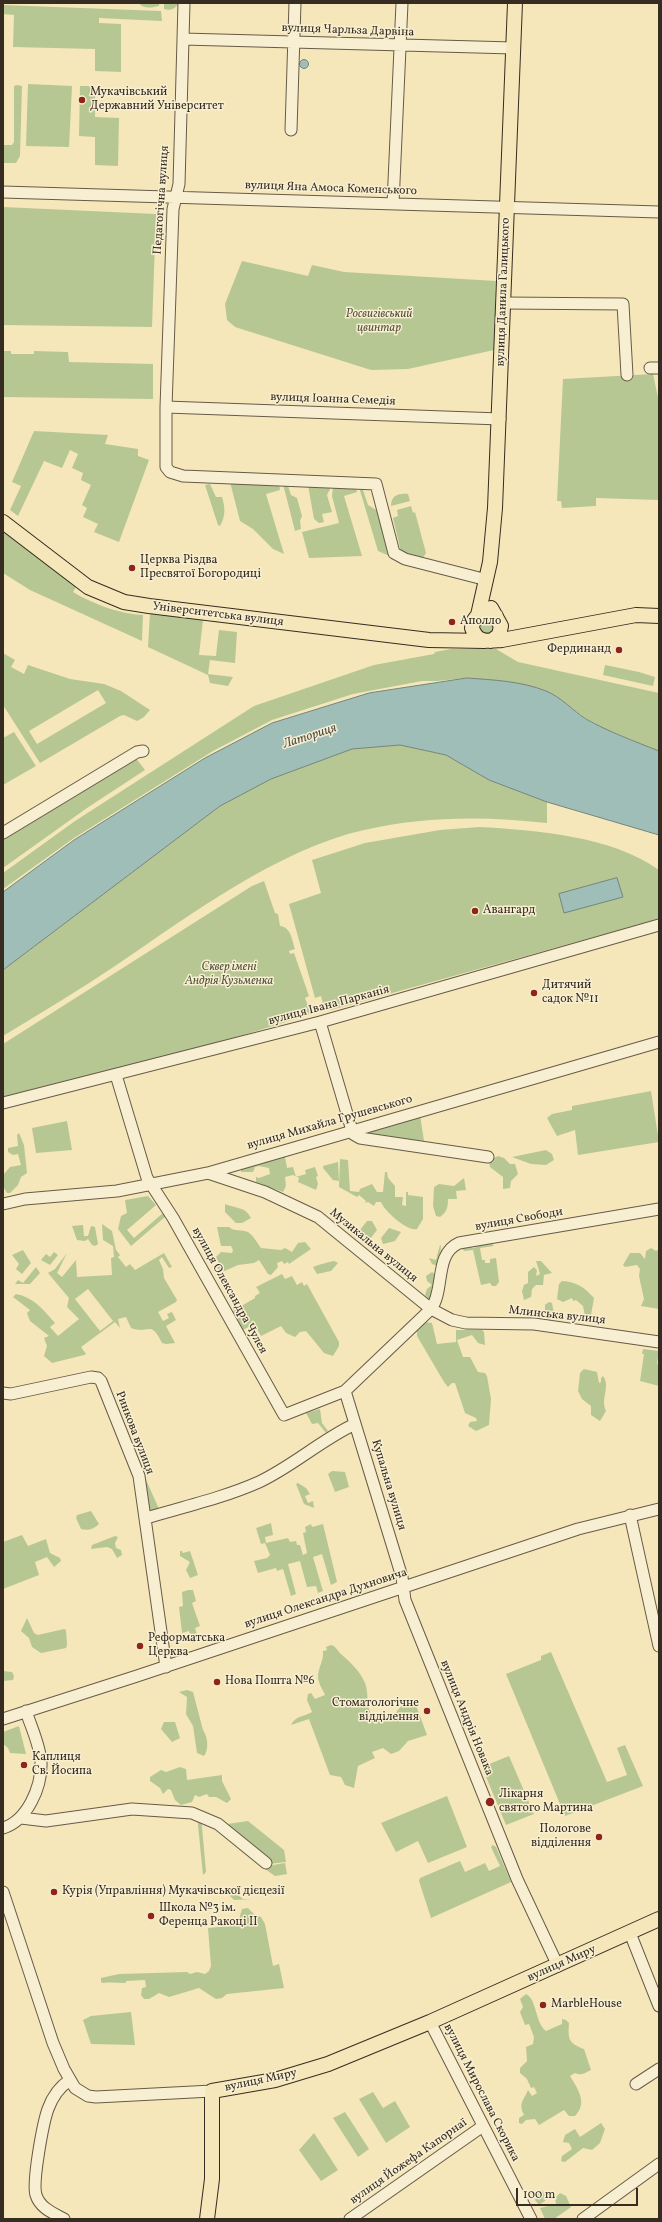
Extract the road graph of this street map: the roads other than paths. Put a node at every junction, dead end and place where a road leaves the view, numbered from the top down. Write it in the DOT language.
graph roads {
  1 [pos="184,3"];
  2 [pos="295,3"];
  3 [pos="402,3"];
  4 [pos="515,3"];
  5 [pos="183,39"];
  6 [pos="294,42"];
  7 [pos="401,45"];
  8 [pos="513,48"];
  9 [pos="291,130"];
  10 [pos="3,192"];
  11 [pos="177,197"];
  12 [pos="393,204"];
  13 [pos="508,208"];
  14 [pos="659,212"];
  15 [pos="504,303"];
  16 [pos="627,375"];
  17 [pos="166,403"];
  18 [pos="500,419"];
  19 [pos="3,522"];
  20 [pos="487,580"];
  21 [pos="659,616"];
  22 [pos="475,619"];
  23 [pos="498,619"];
  24 [pos="525,634"];
  25 [pos="459,641"];
  26 [pos="488,641"];
  27 [pos="143,751"];
  28 [pos="3,832"];
  29 [pos="659,925"];
  30 [pos="320,1022"];
  31 [pos="659,1042"];
  32 [pos="116,1075"];
  33 [pos="3,1103"];
  34 [pos="351,1131"];
  35 [pos="488,1157"];
  36 [pos="208,1172"];
  37 [pos="151,1185"];
  38 [pos="3,1204"];
  39 [pos="659,1209"];
  40 [pos="430,1309"];
  41 [pos="659,1342"];
  42 [pos="345,1391"];
  43 [pos="3,1393"];
  44 [pos="355,1424"];
  45 [pos="659,1509"];
  46 [pos="630,1515"];
  47 [pos="146,1518"];
  48 [pos="405,1587"];
  49 [pos="659,1646"];
  50 [pos="166,1667"];
  51 [pos="26,1711"];
  52 [pos="3,1719"];
  53 [pos="21,1818"];
  54 [pos="3,1828"];
  55 [pos="266,1863"];
  56 [pos="3,1892"];
  57 [pos="659,1919"];
  58 [pos="630,1933"];
  59 [pos="558,1966"];
  60 [pos="659,2006"];
  61 [pos="430,2022"];
  62 [pos="659,2069"];
  63 [pos="70,2080"];
  64 [pos="636,2084"];
  65 [pos="212,2091"];
  66 [pos="483,2126"];
  67 [pos="659,2164"];
  68 [pos="64,2219"];
  69 [pos="207,2219"];
  70 [pos="350,2219"];
  71 [pos="531,2219"];
  72 [pos="584,2219"];
  1 -- 5 [label="street, Педагогічна вулиця"];
  2 -- 6 [label="street"];
  3 -- 7 [label="street"];
  4 -- 8 [label="main road, вулиця Данила Галицького"];
  5 -- 6 [label="street, вулиця Чарльза Дарвіна"];
  5 -- 11 [label="street, Педагогічна вулиця"];
  6 -- 7 [label="street, вулиця Чарльза Дарвіна"];
  6 -- 9 [label="street"];
  7 -- 8 [label="street, вулиця Чарльза Дарвіна"];
  7 -- 12 [label="street"];
  8 -- 13 [label="main road, вулиця Данила Галицького"];
  10 -- 11 [label="street, вулиця Яна Амоса Коменського"];
  11 -- 12 [label="street, вулиця Яна Амоса Коменського"];
  11 -- 17 [label="street, Педагогічна вулиця"];
  12 -- 13 [label="street, вулиця Яна Амоса Коменського"];
  13 -- 14 [label="street, вулиця Яна Амоса Коменського"];
  13 -- 15 [label="main road, вулиця Данила Галицького"];
  15 -- 16 [label="street"];
  15 -- 18 [label="main road, вулиця Данила Галицького"];
  17 -- 18 [label="street, вулиця Іоанна Семедія"];
  17 -- 20 [label="street"];
  18 -- 20 [label="main road, вулиця Данила Галицького"];
  19 -- 25 [label="main road, Університетська вулиця"];
  20 -- 22 [label="main road, вулиця Данила Галицького"];
  20 -- 23 [label="main road, вулиця Данила Галицького"];
  21 -- 24 [label="main road, Університетська вулиця"];
  22 -- 23 [label="main road"];
  22 -- 25 [label="main road"];
  22 -- 26 [label="main road"];
  23 -- 24 [label="main road"];
  23 -- 26 [label="main road"];
  24 -- 26 [label="main road, Університетська вулиця"];
  25 -- 26 [label="main road, Університетська вулиця"];
  27 -- 28 [label="street"];
  29 -- 30 [label="street, вулиця Івана Парканія"];
  30 -- 32 [label="street, вулиця Івана Парканія"];
  30 -- 34 [label="street"];
  31 -- 34 [label="street, вулиця Михайла Грушевського"];
  32 -- 33 [label="street, вулиця Івана Парканія"];
  32 -- 37 [label="street, вулиця Олександра Чулея"];
  34 -- 35 [label="street"];
  34 -- 36 [label="street, вулиця Михайла Грушевського"];
  36 -- 37 [label="street, вулиця Михайла Грушевського"];
  36 -- 40 [label="street, Музикальна вулиця"];
  37 -- 38 [label="street, вулиця Михайла Грушевського"];
  37 -- 42 [label="street, вулиця Олександра Чулея"];
  39 -- 40 [label="street, вулиця Свободи"];
  40 -- 41 [label="street, Млинська вулиця"];
  40 -- 42 [label="street, вулиця Свободи"];
  42 -- 44 [label="street, Купальна вулиця"];
  43 -- 47 [label="street, Ринкова вулиця"];
  44 -- 47 [label="street"];
  44 -- 48 [label="street, Купальна вулиця"];
  45 -- 46 [label="street, вулиця Олександра Духновича"];
  46 -- 48 [label="street, вулиця Олександра Духновича"];
  46 -- 49 [label="street"];
  47 -- 50 [label="street, Ринкова вулиця"];
  48 -- 50 [label="street, вулиця Олександра Духновича"];
  48 -- 59 [label="street, вулиця Андрія Новака"];
  50 -- 51 [label="street, вулиця Олександра Духновича"];
  51 -- 52 [label="street, вулиця Олександра Духновича"];
  51 -- 53 [label="street"];
  53 -- 54 [label="street"];
  53 -- 55 [label="street"];
  56 -- 63 [label="street, вулиця Миру"];
  57 -- 58 [label="main road, вулиця Миру"];
  58 -- 59 [label="main road, вулиця Миру"];
  58 -- 60 [label="street"];
  59 -- 61 [label="main road, вулиця Миру"];
  61 -- 65 [label="main road, вулиця Миру"];
  61 -- 66 [label="street, вулиця Мирослава Скорика"];
  62 -- 64 [label="street"];
  63 -- 65 [label="street, вулиця Миру"];
  63 -- 68 [label="street"];
  65 -- 69 [label="main road"];
  66 -- 70 [label="street, вулиця Йожефа Капорнаї"];
  66 -- 71 [label="street, вулиця Мирослава Скорика"];
  67 -- 72 [label="street"];
}
